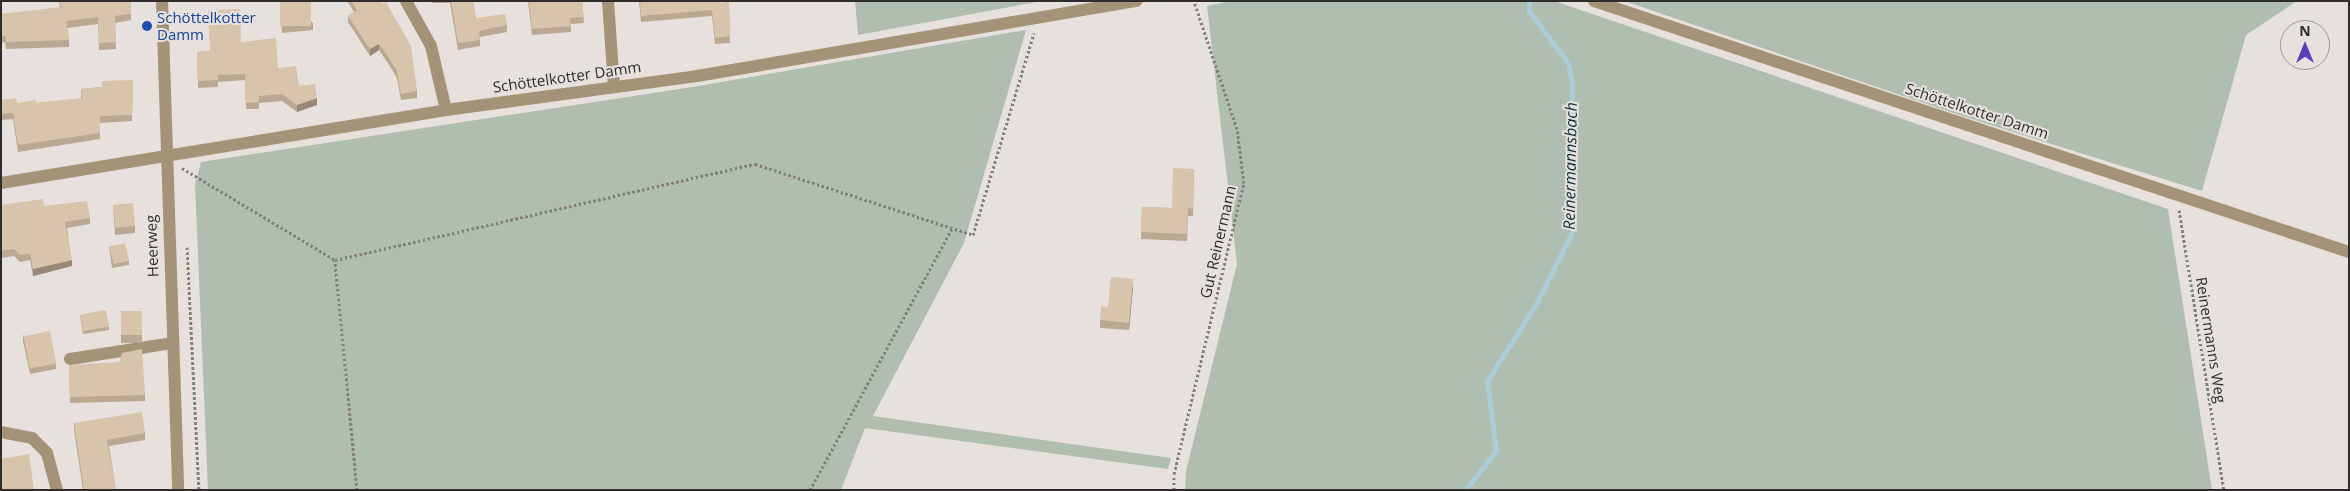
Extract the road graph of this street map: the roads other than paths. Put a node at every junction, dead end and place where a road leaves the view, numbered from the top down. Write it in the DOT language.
graph roads {
  1 [pos="162,1"];
  2 [pos="406,1"];
  3 [pos="608,1"];
  4 [pos="1138,1"];
  5 [pos="1594,1"];
  6 [pos="614,86"];
  7 [pos="446,110"];
  8 [pos="164,157"];
  9 [pos="1,184"];
  10 [pos="2349,252"];
  11 [pos="172,343"];
  12 [pos="70,359"];
  13 [pos="1,432"];
  14 [pos="57,490"];
  15 [pos="178,490"];
  1 -- 8 [label="street, Heerweg"];
  2 -- 7 [label="street"];
  3 -- 6 [label="street"];
  4 -- 6 [label="street, Schöttelkotter Damm"];
  5 -- 10 [label="street, Schöttelkotter Damm"];
  6 -- 7 [label="street, Schöttelkotter Damm"];
  7 -- 8 [label="street, Schöttelkotter Damm"];
  8 -- 9 [label="street, Schöttelkotter Damm"];
  8 -- 11 [label="street, Heerweg"];
  11 -- 12 [label="street"];
  11 -- 15 [label="street, Heerweg"];
  13 -- 14 [label="street"];
}
